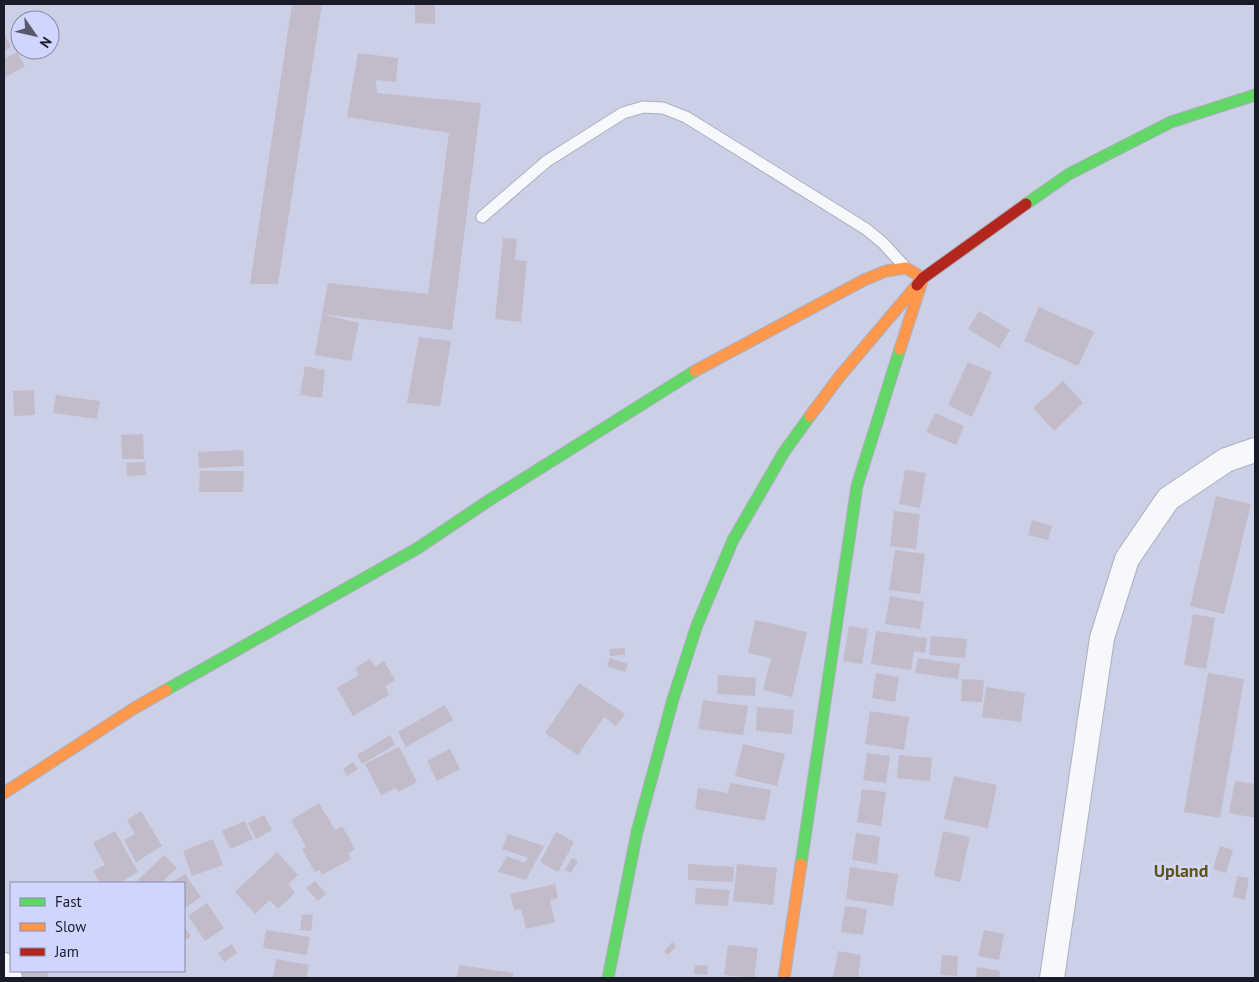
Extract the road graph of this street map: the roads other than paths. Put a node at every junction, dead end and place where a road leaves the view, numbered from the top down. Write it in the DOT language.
graph roads {
  1 [pos="1255,95"];
  2 [pos="482,217"];
  3 [pos="906,268"];
  4 [pos="923,278"];
  5 [pos="1255,450"];
  6 [pos="4,793"];
  7 [pos="4,965"];
  8 [pos="10,978"];
  9 [pos="608,978"];
  10 [pos="784,978"];
  11 [pos="1052,978"];
  1 -- 4 [label="street"];
  2 -- 3 [label="lane"];
  3 -- 4 [label="street"];
  3 -- 6 [label="street"];
  4 -- 9 [label="street"];
  4 -- 10 [label="street"];
  5 -- 11 [label="street"];
  7 -- 8 [label="street"];
}
